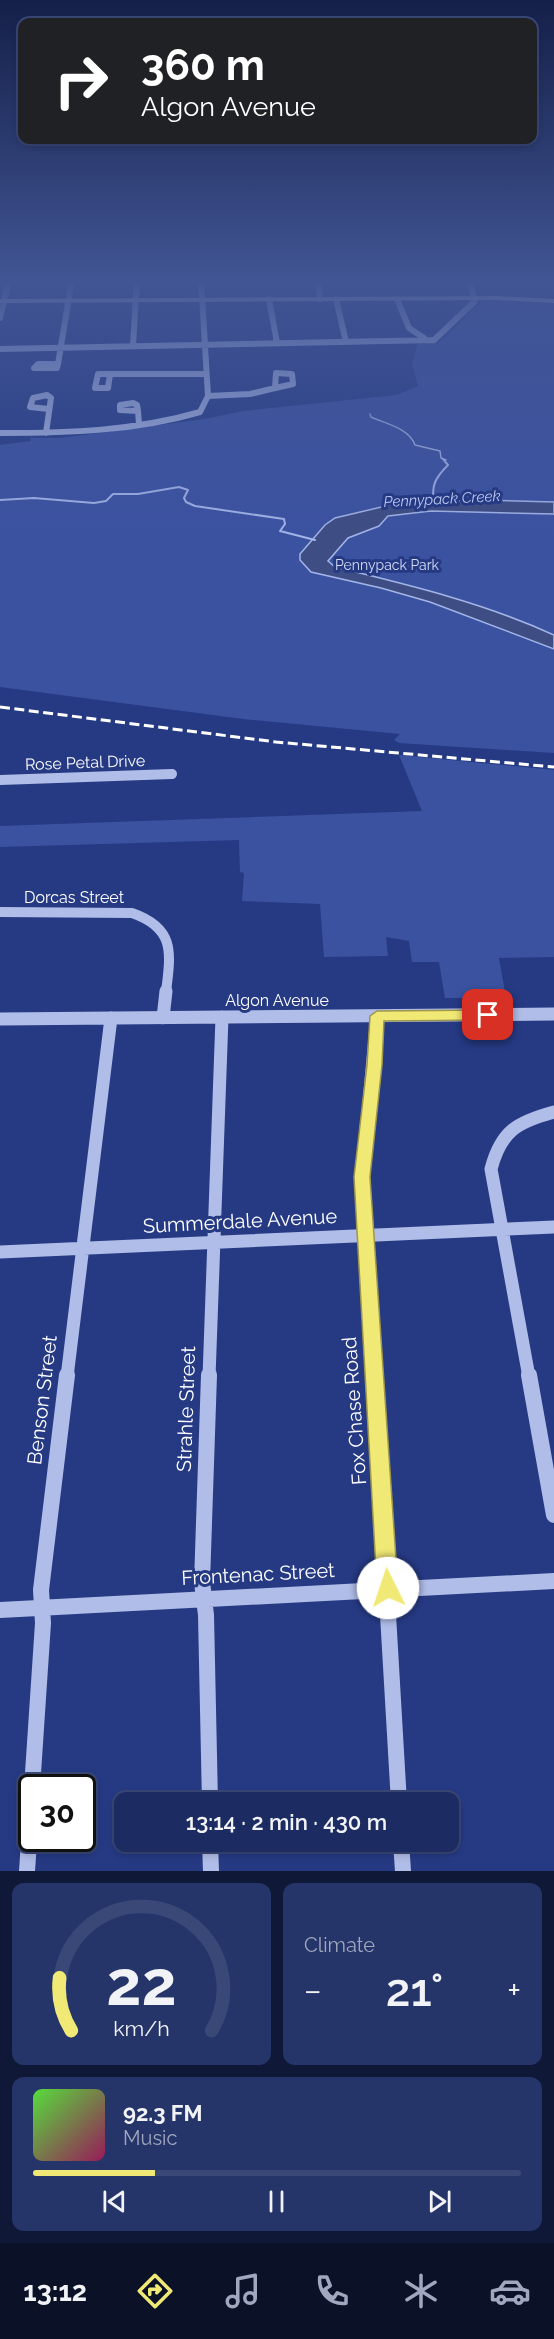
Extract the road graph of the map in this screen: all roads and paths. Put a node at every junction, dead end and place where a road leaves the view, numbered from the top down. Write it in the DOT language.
graph roads {
  1 [pos="206,366"];
  2 [pos="110,374"];
  3 [pos="206,374"];
  4 [pos="274,388"];
  5 [pos="208,396"];
  6 [pos="49,409"];
  7 [pos="138,411"];
  8 [pos="139,424"];
  9 [pos="0,433"];
  10 [pos="46,433"];
  11 [pos="172,774"];
  12 [pos="0,780"];
  13 [pos="0,912"];
  14 [pos="554,1014"];
  15 [pos="377,1016"];
  16 [pos="222,1017"];
  17 [pos="111,1018"];
  18 [pos="163,1018"];
  19 [pos="0,1019"];
  20 [pos="554,1112"];
  21 [pos="554,1227"];
  22 [pos="501,1230"];
  23 [pos="365,1235"];
  24 [pos="215,1242"];
  25 [pos="83,1248"];
  26 [pos="0,1252"];
  27 [pos="554,1515"];
  28 [pos="554,1581"];
  29 [pos="388,1588"];
  30 [pos="203,1598"];
  31 [pos="42,1608"];
  32 [pos="0,1610"];
  33 [pos="33,1774"];
  34 [pos="210,1792"];
  35 [pos="398,1792"];
  36 [pos="28,1852"];
  37 [pos="210,1852"];
  38 [pos="402,1852"];
  39 [pos="27,1871"];
  40 [pos="211,1871"];
  41 [pos="403,1871"];
  1 -- 3 [label="street"];
  2 -- 3 [label="street"];
  3 -- 5 [label="street"];
  4 -- 5 [label="street"];
  5 -- 8 [label="street"];
  6 -- 10 [label="street"];
  7 -- 8 [label="street"];
  8 -- 10 [label="street"];
  9 -- 10 [label="street"];
  11 -- 12 [label="street, Rose Petal Drive"];
  13 -- 18 [label="street, Dorcas Street"];
  14 -- 15 [label="street, Algon Avenue"];
  15 -- 16 [label="street, Algon Avenue"];
  15 -- 23 [label="street, Fox Chase Road"];
  16 -- 18 [label="street, Algon Avenue"];
  16 -- 24 [label="street, Strahle Street"];
  17 -- 18 [label="street, Algon Avenue"];
  17 -- 19 [label="street, Algon Avenue"];
  17 -- 25 [label="street, Benson Street"];
  20 -- 22 [label="street"];
  21 -- 22 [label="street, Summerdale Avenue"];
  22 -- 23 [label="street, Summerdale Avenue"];
  22 -- 27 [label="street"];
  23 -- 24 [label="street, Summerdale Avenue"];
  23 -- 29 [label="street, Fox Chase Road"];
  24 -- 25 [label="street, Summerdale Avenue"];
  24 -- 30 [label="street, Strahle Street"];
  25 -- 26 [label="street, Summerdale Avenue"];
  25 -- 31 [label="street, Benson Street"];
  28 -- 29 [label="street, Frontenac Street"];
  29 -- 30 [label="street, Frontenac Street"];
  29 -- 35 [label="street, Fox Chase Road"];
  30 -- 31 [label="street, Frontenac Street"];
  30 -- 34 [label="street, Strahle Street"];
  31 -- 32 [label="street, Frontenac Street"];
  31 -- 33 [label="street, Benson Street"];
  36 -- 39 [label="street"];
  37 -- 40 [label="street"];
  38 -- 41 [label="street"];
}
